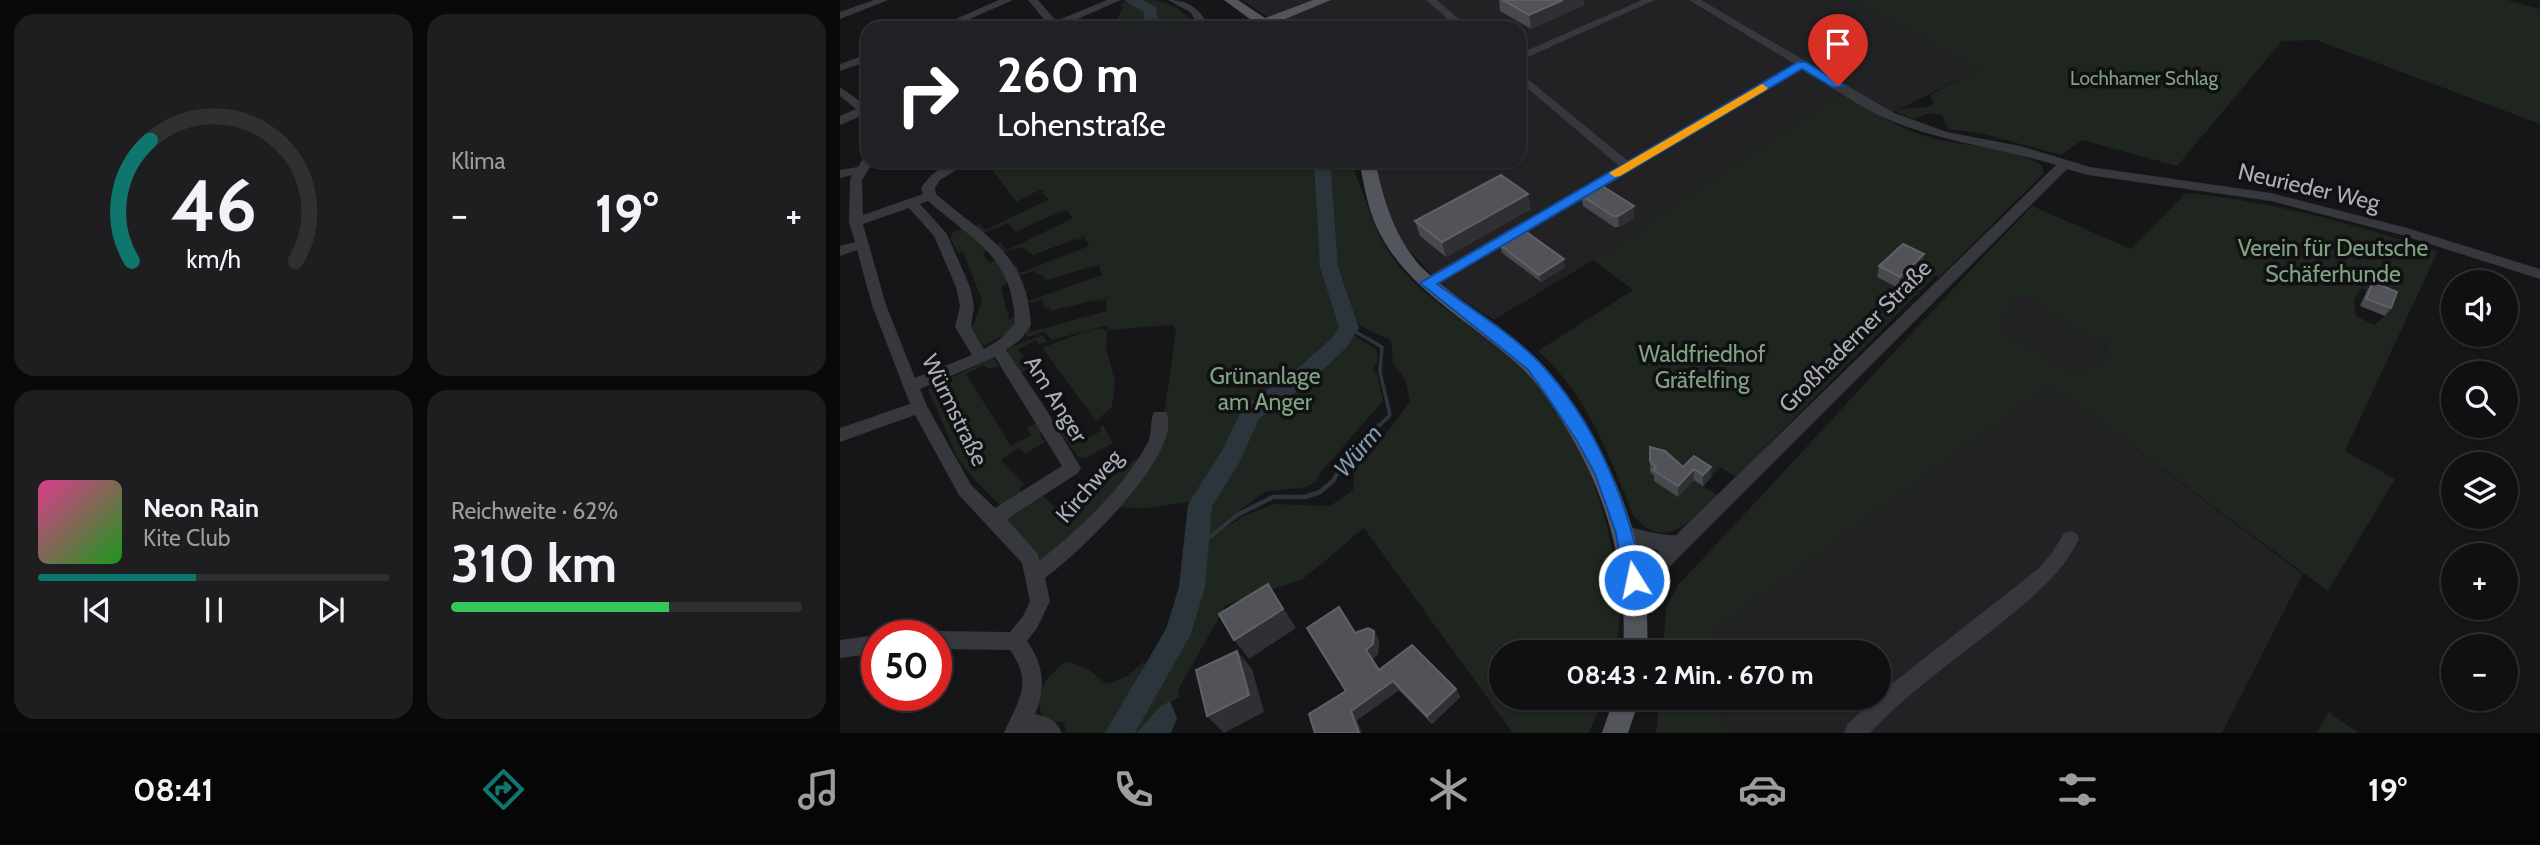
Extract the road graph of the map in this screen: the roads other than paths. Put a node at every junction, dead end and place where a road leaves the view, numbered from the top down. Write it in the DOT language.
graph roads {
  1 [pos="883,0"];
  2 [pos="1008,0"];
  3 [pos="1033,0"];
  4 [pos="1116,0"];
  5 [pos="1173,0"];
  6 [pos="1230,0"];
  7 [pos="1325,0"];
  8 [pos="1432,0"];
  9 [pos="1650,0"];
  10 [pos="1694,0"];
  11 [pos="1292,12"];
  12 [pos="840,16"];
  13 [pos="957,21"];
  14 [pos="1048,21"];
  15 [pos="1064,21"];
  16 [pos="1201,21"];
  17 [pos="1260,21"];
  18 [pos="1276,21"];
  19 [pos="1282,21"];
  20 [pos="1456,21"];
  21 [pos="1526,55"];
  22 [pos="861,60"];
  23 [pos="1802,65"];
  24 [pos="840,68"];
  25 [pos="1526,81"];
  26 [pos="840,90"];
  27 [pos="861,105"];
  28 [pos="861,111"];
  29 [pos="840,121"];
  30 [pos="2063,165"];
  31 [pos="861,166"];
  32 [pos="1626,166"];
  33 [pos="863,168"];
  34 [pos="952,168"];
  35 [pos="1369,168"];
  36 [pos="840,174"];
  37 [pos="930,196"];
  38 [pos="912,203"];
  39 [pos="856,222"];
  40 [pos="962,223"];
  41 [pos="940,234"];
  42 [pos="862,244"];
  43 [pos="840,251"];
  44 [pos="2540,274"];
  45 [pos="1427,283"];
  46 [pos="988,352"];
  47 [pos="911,386"];
  48 [pos="919,407"];
  49 [pos="1160,418"];
  50 [pos="840,435"];
  51 [pos="994,518"];
  52 [pos="1625,533"];
  53 [pos="2070,539"];
  54 [pos="1681,542"];
  55 [pos="1035,574"];
  56 [pos="1636,594"];
  57 [pos="952,640"];
  58 [pos="1635,640"];
  59 [pos="1015,641"];
  60 [pos="861,646"];
  61 [pos="840,649"];
  62 [pos="1623,710"];
  63 [pos="1018,728"];
  64 [pos="1051,733"];
  65 [pos="1615,733"];
  66 [pos="1855,733"];
  1 -- 12 [label="street"];
  2 -- 13 [label="street"];
  3 -- 14 [label="street"];
  4 -- 15 [label="street"];
  5 -- 16 [label="street"];
  6 -- 17 [label="main road"];
  7 -- 11 [label="main road"];
  8 -- 20 [label="street"];
  9 -- 21 [label="street"];
  10 -- 23 [label="street"];
  11 -- 18 [label="main road"];
  11 -- 19 [label="main road"];
  22 -- 24 [label="street"];
  23 -- 30 [label="street"];
  23 -- 32 [label="street"];
  25 -- 32 [label="street"];
  26 -- 27 [label="street"];
  28 -- 29 [label="street"];
  30 -- 44 [label="street, Neurieder Weg"];
  30 -- 54 [label="street, Großhaderner Straße"];
  31 -- 36 [label="street"];
  32 -- 45 [label="street"];
  33 -- 39 [label="street, Würmstraße"];
  34 -- 37 [label="street"];
  35 -- 45 [label="main road"];
  37 -- 38 [label="street"];
  37 -- 40 [label="street, Am Anger"];
  38 -- 39 [label="street"];
  38 -- 41 [label="street, Am Anger"];
  39 -- 42 [label="street, Würmstraße"];
  40 -- 41 [label="street"];
  40 -- 46 [label="street, Am Anger"];
  41 -- 46 [label="street, Am Anger"];
  42 -- 43 [label="street"];
  42 -- 47 [label="street, Würmstraße"];
  45 -- 52 [label="main road"];
  46 -- 47 [label="street, Am Anger"];
  46 -- 51 [label="street, Am Anger"];
  47 -- 48 [label="street, Würmstraße"];
  48 -- 50 [label="street"];
  48 -- 51 [label="street, Würmstraße"];
  49 -- 55 [label="street, Kirchweg"];
  51 -- 55 [label="street, Würmstraße"];
  52 -- 54 [label="street"];
  52 -- 56 [label="main road"];
  53 -- 66 [label="street"];
  54 -- 56 [label="street, Großhaderner Straße"];
  55 -- 59 [label="street, Würmstraße"];
  56 -- 58 [label="main road"];
  57 -- 59 [label="street"];
  59 -- 63 [label="street"];
  60 -- 61 [label="street"];
  62 -- 65 [label="main road"];
  63 -- 64 [label="street"];
}
